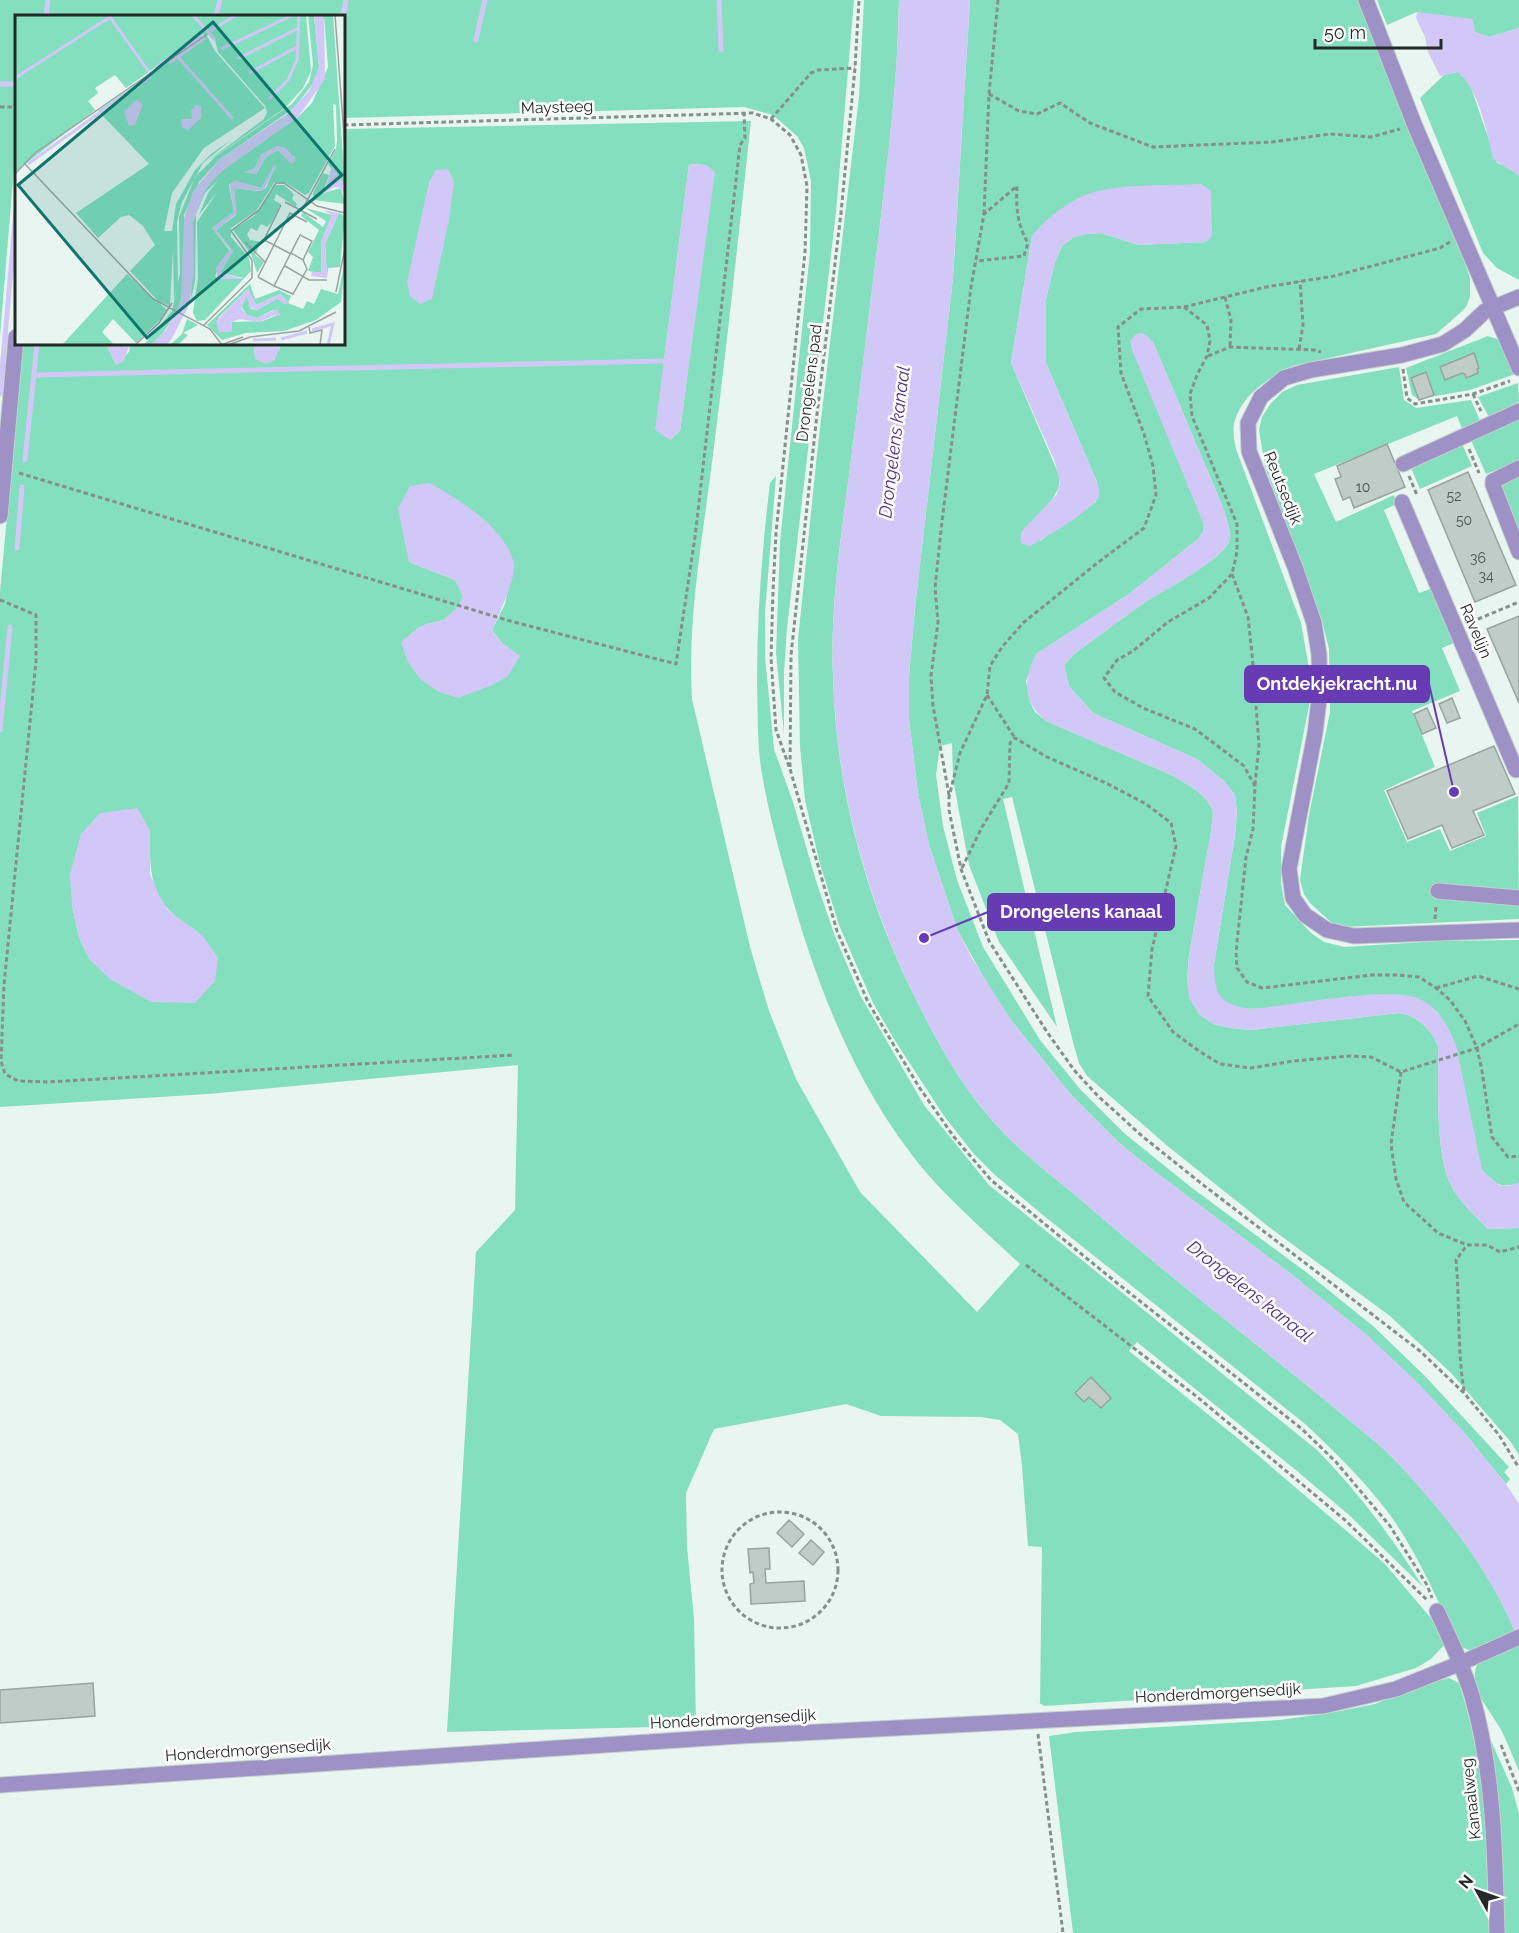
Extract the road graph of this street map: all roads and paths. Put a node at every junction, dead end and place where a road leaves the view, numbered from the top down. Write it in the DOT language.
graph roads {
  1 [pos="859,0"];
  2 [pos="998,0"];
  3 [pos="1366,0"];
  4 [pos="855,68"];
  5 [pos="989,94"];
  6 [pos="744,114"];
  7 [pos="771,119"];
  8 [pos="345,125"];
  9 [pos="1415,126"];
  10 [pos="984,214"];
  11 [pos="1462,236"];
  12 [pos="976,261"];
  13 [pos="1300,281"];
  14 [pos="1225,297"];
  15 [pos="1519,297"];
  16 [pos="1184,307"];
  17 [pos="1492,308"];
  18 [pos="15,345"];
  19 [pos="1230,347"];
  20 [pos="1299,349"];
  21 [pos="1324,353"];
  22 [pos="1207,356"];
  23 [pos="1519,368"];
  24 [pos="1403,370"];
  25 [pos="1519,378"];
  26 [pos="1473,394"];
  27 [pos="1519,411"];
  28 [pos="1488,425"];
  29 [pos="1463,436"];
  30 [pos="1403,464"];
  31 [pos="1519,468"];
  32 [pos="4,469"];
  33 [pos="1493,481"];
  34 [pos="1402,502"];
  35 [pos="0,516"];
  36 [pos="1519,552"];
  37 [pos="1232,574"];
  38 [pos="0,600"];
  39 [pos="1519,602"];
  40 [pos="1456,628"];
  41 [pos="987,695"];
  42 [pos="1015,738"];
  43 [pos="790,769"];
  44 [pos="1519,769"];
  45 [pos="1255,786"];
  46 [pos="949,797"];
  47 [pos="961,869"];
  48 [pos="1438,891"];
  49 [pos="1519,898"];
  50 [pos="1519,930"];
  51 [pos="1433,933"];
  52 [pos="1436,988"];
  53 [pos="1519,990"];
  54 [pos="1519,1024"];
  55 [pos="1477,1048"];
  56 [pos="514,1055"];
  57 [pos="1401,1072"];
  58 [pos="1519,1156"];
  59 [pos="1467,1245"];
  60 [pos="1519,1247"];
  61 [pos="1026,1265"];
  62 [pos="1464,1393"];
  63 [pos="1519,1468"];
  64 [pos="819,1526"];
  65 [pos="1437,1611"];
  66 [pos="1519,1636"];
  67 [pos="1461,1663"];
  68 [pos="1036,1721"];
  69 [pos="0,1785"];
  70 [pos="1064,1933"];
  71 [pos="1497,1933"];
  1 -- 4 [label="path, Drongelens pad"];
  2 -- 5 [label="path"];
  3 -- 9 [label="street"];
  4 -- 7 [label="path"];
  4 -- 43 [label="path, Drongelens pad"];
  5 -- 9 [label="path"];
  5 -- 10 [label="path"];
  6 -- 7 [label="path, Maysteeg"];
  6 -- 8 [label="path, Maysteeg"];
  6 -- 32 [label="path"];
  7 -- 43 [label="path"];
  9 -- 11 [label="street"];
  10 -- 12 [label="path"];
  10 -- 12 [label="path"];
  11 -- 13 [label="path"];
  11 -- 17 [label="street"];
  12 -- 46 [label="path"];
  13 -- 14 [label="path"];
  13 -- 20 [label="path"];
  14 -- 16 [label="path"];
  14 -- 19 [label="path"];
  15 -- 17 [label="street, Reutsedijk"];
  16 -- 22 [label="path"];
  16 -- 41 [label="path"];
  17 -- 23 [label="street"];
  17 -- 51 [label="street, Reutsedijk"];
  18 -- 32 [label="street"];
  19 -- 20 [label="path"];
  19 -- 22 [label="path"];
  20 -- 21 [label="path"];
  22 -- 37 [label="path"];
  24 -- 26 [label="path"];
  25 -- 26 [label="path"];
  26 -- 28 [label="path"];
  27 -- 28 [label="street"];
  28 -- 29 [label="street"];
  29 -- 30 [label="street"];
  29 -- 33 [label="path"];
  30 -- 34 [label="path"];
  31 -- 33 [label="street"];
  32 -- 35 [label="street"];
  33 -- 36 [label="street"];
  34 -- 40 [label="street, Ravelijn"];
  37 -- 45 [label="path"];
  37 -- 45 [label="path"];
  38 -- 56 [label="path"];
  39 -- 40 [label="path"];
  40 -- 44 [label="street, Ravelijn"];
  41 -- 42 [label="path"];
  41 -- 46 [label="path"];
  42 -- 47 [label="path"];
  42 -- 57 [label="path"];
  43 -- 65 [label="path"];
  45 -- 52 [label="path"];
  46 -- 47 [label="path"];
  47 -- 62 [label="path"];
  48 -- 49 [label="street"];
  48 -- 51 [label="path"];
  50 -- 51 [label="street, Reutsedijk"];
  52 -- 53 [label="path"];
  52 -- 55 [label="path"];
  54 -- 55 [label="path"];
  55 -- 57 [label="path"];
  55 -- 58 [label="path"];
  57 -- 59 [label="path"];
  59 -- 60 [label="path"];
  59 -- 62 [label="path"];
  61 -- 65 [label="path"];
  62 -- 63 [label="path"];
  64 -- 64 [label="path"];
  65 -- 67 [label="street, Kanaalweg"];
  66 -- 67 [label="street, Honderdmorgensedijk"];
  67 -- 68 [label="street, Honderdmorgensedijk"];
  67 -- 71 [label="street, Kanaalweg"];
  68 -- 69 [label="street, Honderdmorgensedijk"];
  68 -- 70 [label="path"];
}
